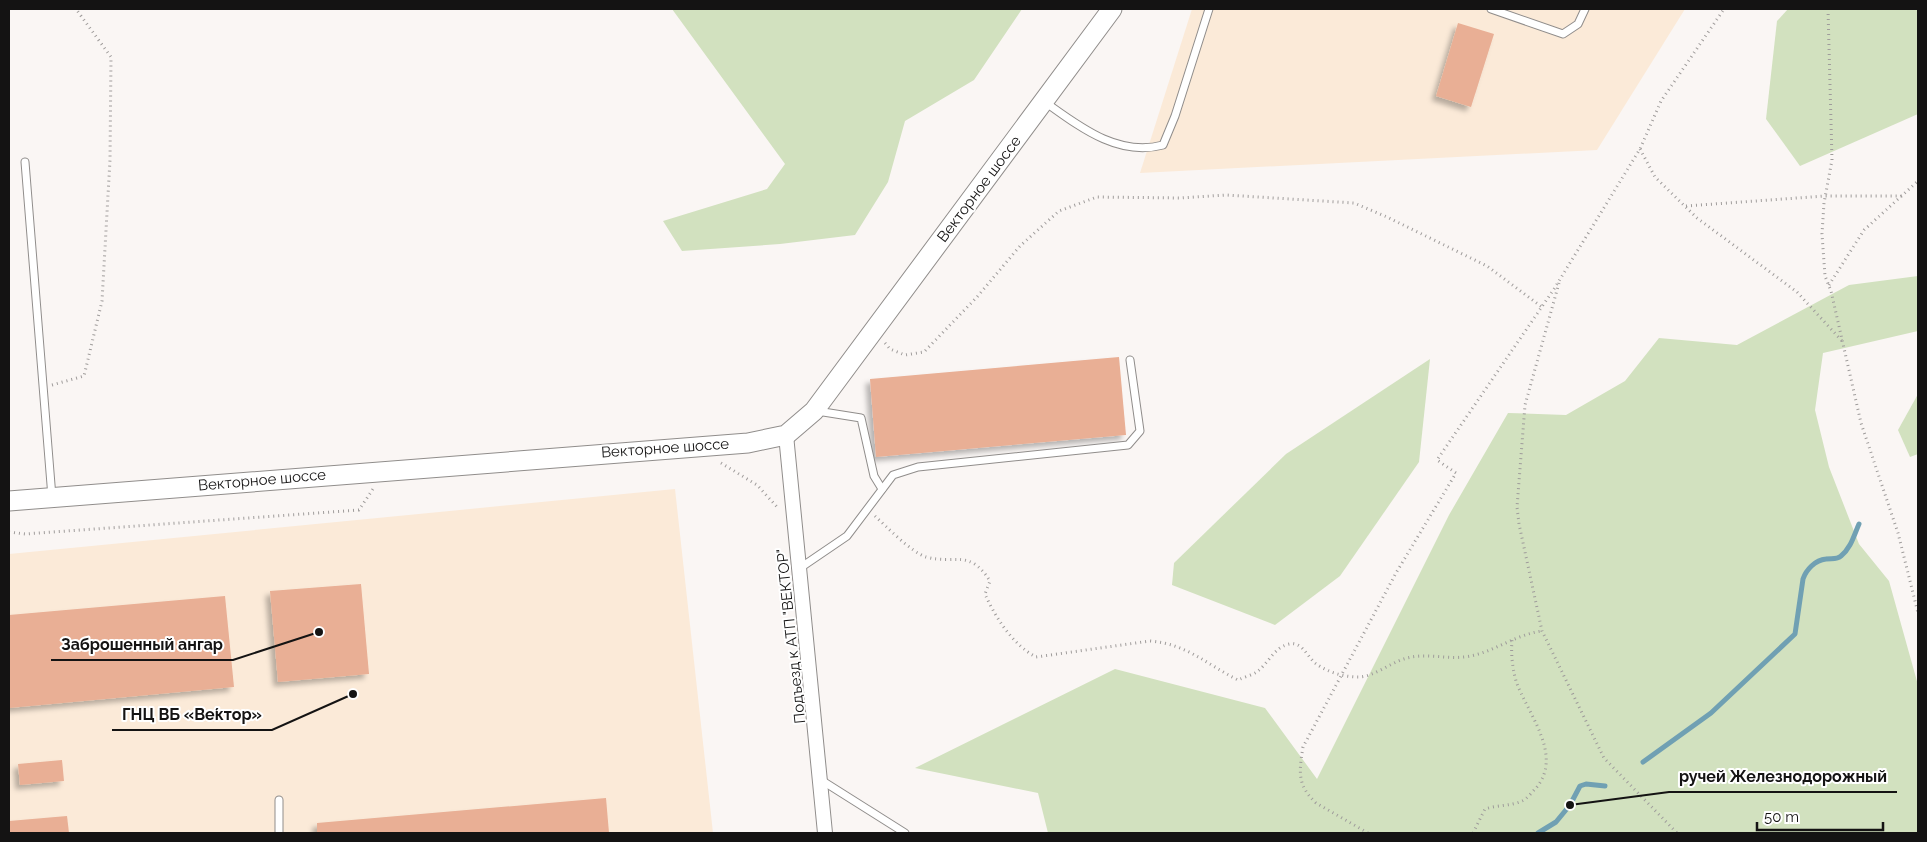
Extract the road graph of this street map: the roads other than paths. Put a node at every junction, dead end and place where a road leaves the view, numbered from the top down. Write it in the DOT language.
graph roads {
  1 [pos="1112,9"];
  2 [pos="1209,9"];
  3 [pos="1490,9"];
  4 [pos="1585,9"];
  5 [pos="1045,102"];
  6 [pos="25,162"];
  7 [pos="1130,360"];
  8 [pos="814,410"];
  9 [pos="786,435"];
  10 [pos="882,489"];
  11 [pos="52,497"];
  12 [pos="9,501"];
  13 [pos="800,568"];
  14 [pos="821,780"];
  15 [pos="279,800"];
  16 [pos="279,833"];
  17 [pos="825,833"];
  18 [pos="905,833"];
  1 -- 5 [label="main road, Векторное шоссе"];
  2 -- 5 [label="lane"];
  3 -- 4 [label="lane"];
  5 -- 8 [label="main road, Векторное шоссе"];
  6 -- 11 [label="lane"];
  7 -- 10 [label="lane"];
  8 -- 9 [label="main road, Векторное шоссе"];
  8 -- 10 [label="lane"];
  9 -- 11 [label="main road, Векторное шоссе"];
  9 -- 13 [label="street, Подъезд к АТП \"ВЕКТОР\""];
  10 -- 13 [label="lane"];
  11 -- 12 [label="main road, Векторное шоссе"];
  13 -- 14 [label="street, Подъезд к АТП \"ВЕКТОР\""];
  14 -- 17 [label="street, Подъезд к АТП \"ВЕКТОР\""];
  14 -- 18 [label="lane"];
  15 -- 16 [label="lane"];
}
